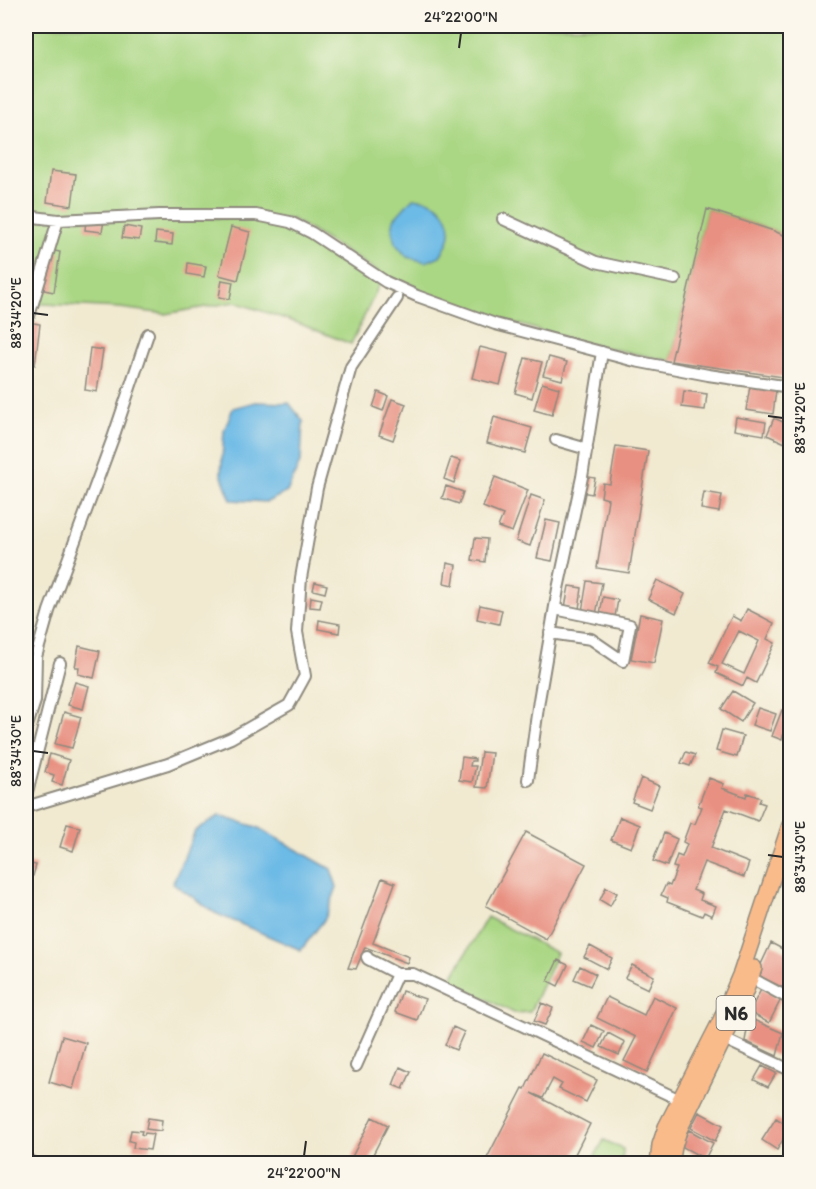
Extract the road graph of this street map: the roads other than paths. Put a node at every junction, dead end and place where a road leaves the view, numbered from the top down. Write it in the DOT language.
graph roads {
  1 [pos="26,216"];
  2 [pos="503,219"];
  3 [pos="58,220"];
  4 [pos="675,279"];
  5 [pos="397,298"];
  6 [pos="29,316"];
  7 [pos="148,334"];
  8 [pos="602,352"];
  9 [pos="790,387"];
  10 [pos="556,440"];
  11 [pos="587,449"];
  12 [pos="555,609"];
  13 [pos="550,633"];
  14 [pos="60,663"];
  15 [pos="26,729"];
  16 [pos="528,780"];
  17 [pos="26,796"];
  18 [pos="26,807"];
  19 [pos="790,825"];
  20 [pos="790,857"];
  21 [pos="367,957"];
  22 [pos="397,974"];
  23 [pos="751,978"];
  24 [pos="790,999"];
  25 [pos="724,1039"];
  26 [pos="356,1066"];
  27 [pos="790,1070"];
  28 [pos="680,1100"];
  29 [pos="26,1156"];
  30 [pos="33,1164"];
  31 [pos="658,1164"];
  32 [pos="671,1164"];
  1 -- 3 [label="street"];
  2 -- 4 [label="street"];
  3 -- 6 [label="street"];
  3 -- 8 [label="street"];
  5 -- 18 [label="street"];
  7 -- 15 [label="street"];
  8 -- 9 [label="street"];
  8 -- 11 [label="street"];
  10 -- 11 [label="street"];
  11 -- 12 [label="street"];
  12 -- 13 [label="street"];
  12 -- 13 [label="street"];
  13 -- 16 [label="street"];
  14 -- 17 [label="street"];
  19 -- 28 [label="highway, N6"];
  20 -- 23 [label="highway, N6"];
  21 -- 22 [label="street"];
  22 -- 26 [label="street"];
  22 -- 28 [label="street"];
  23 -- 24 [label="street"];
  23 -- 25 [label="highway, N6"];
  25 -- 27 [label="street"];
  25 -- 32 [label="highway, N6"];
  28 -- 31 [label="highway, N6"];
  29 -- 30 [label="street"];
}
